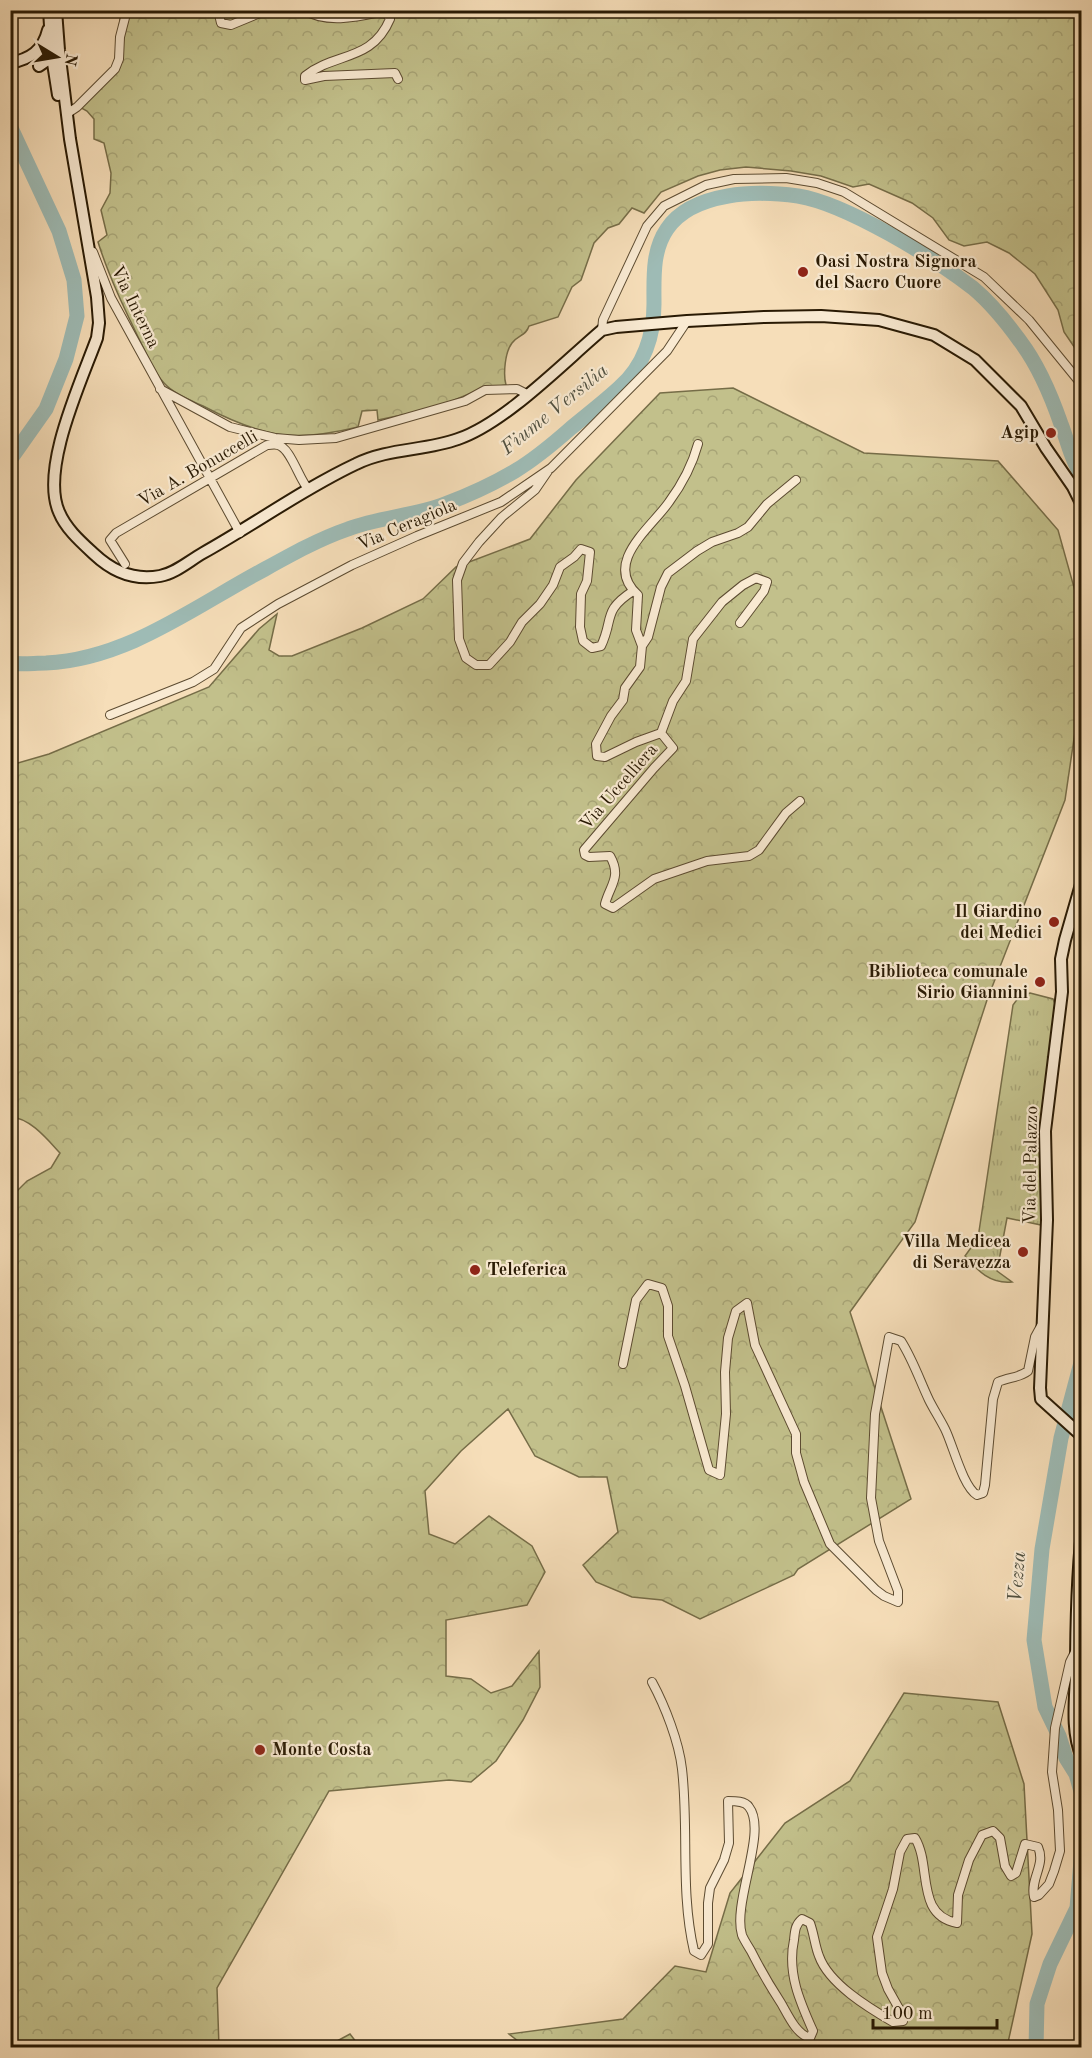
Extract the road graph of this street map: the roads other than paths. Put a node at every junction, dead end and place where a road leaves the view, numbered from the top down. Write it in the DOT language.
graph roads {
  1 [pos="127,10"];
  2 [pos="218,10"];
  3 [pos="267,10"];
  4 [pos="304,10"];
  5 [pos="53,16"];
  6 [pos="37,51"];
  7 [pos="56,55"];
  8 [pos="15,62"];
  9 [pos="39,66"];
  10 [pos="398,79"];
  11 [pos="56,81"];
  12 [pos="68,112"];
  13 [pos="70,133"];
  14 [pos="87,237"];
  15 [pos="687,321"];
  16 [pos="602,330"];
  17 [pos="1082,385"];
  18 [pos="160,389"];
  19 [pos="527,394"];
  20 [pos="698,444"];
  21 [pos="551,468"];
  22 [pos="209,479"];
  23 [pos="796,480"];
  24 [pos="309,490"];
  25 [pos="1077,490"];
  26 [pos="1082,505"];
  27 [pos="240,533"];
  28 [pos="125,564"];
  29 [pos="633,591"];
  30 [pos="740,623"];
  31 [pos="642,646"];
  32 [pos="110,715"];
  33 [pos="661,733"];
  34 [pos="800,801"];
  35 [pos="1082,881"];
  36 [pos="1043,1322"];
  37 [pos="624,1365"];
  38 [pos="1079,1434"];
  39 [pos="1082,1531"];
  40 [pos="1076,1651"];
  41 [pos="652,1682"];
  42 [pos="1082,1757"];
  1 -- 12 [label="street"];
  2 -- 3 [label="street"];
  4 -- 10 [label="street"];
  5 -- 6 [label="main road"];
  5 -- 7 [label="main road"];
  6 -- 7 [label="main road"];
  6 -- 8 [label="main road"];
  7 -- 9 [label="main road"];
  7 -- 11 [label="main road"];
  7 -- 12 [label="main road"];
  8 -- 9 [label="main road"];
  9 -- 11 [label="main road"];
  11 -- 13 [label="main road"];
  12 -- 13 [label="main road"];
  13 -- 14 [label="main road"];
  14 -- 18 [label="street, Via Interna"];
  14 -- 27 [label="main road"];
  15 -- 16 [label="main road"];
  15 -- 21 [label="street, Via Ceragiola"];
  15 -- 25 [label="main road"];
  16 -- 17 [label="street"];
  16 -- 19 [label="main road"];
  18 -- 19 [label="street"];
  18 -- 22 [label="street, Via Interna"];
  19 -- 24 [label="main road"];
  20 -- 29 [label="street, Via Uccelliera"];
  21 -- 29 [label="street"];
  21 -- 32 [label="street, Via Ceragiola"];
  22 -- 24 [label="street, Via A. Bonuccelli"];
  22 -- 27 [label="street, Via Interna"];
  22 -- 28 [label="street, Via A. Bonuccelli"];
  23 -- 31 [label="street"];
  24 -- 27 [label="main road"];
  25 -- 26 [label="main road"];
  29 -- 31 [label="street, Via Uccelliera"];
  30 -- 33 [label="street"];
  31 -- 33 [label="street, Via Uccelliera"];
  33 -- 34 [label="street, Via Uccelliera"];
  35 -- 36 [label="main road, Via del Palazzo"];
  36 -- 37 [label="street"];
  36 -- 38 [label="main road, Via del Palazzo"];
  39 -- 40 [label="main road"];
  40 -- 41 [label="street"];
  40 -- 42 [label="main road"];
}
